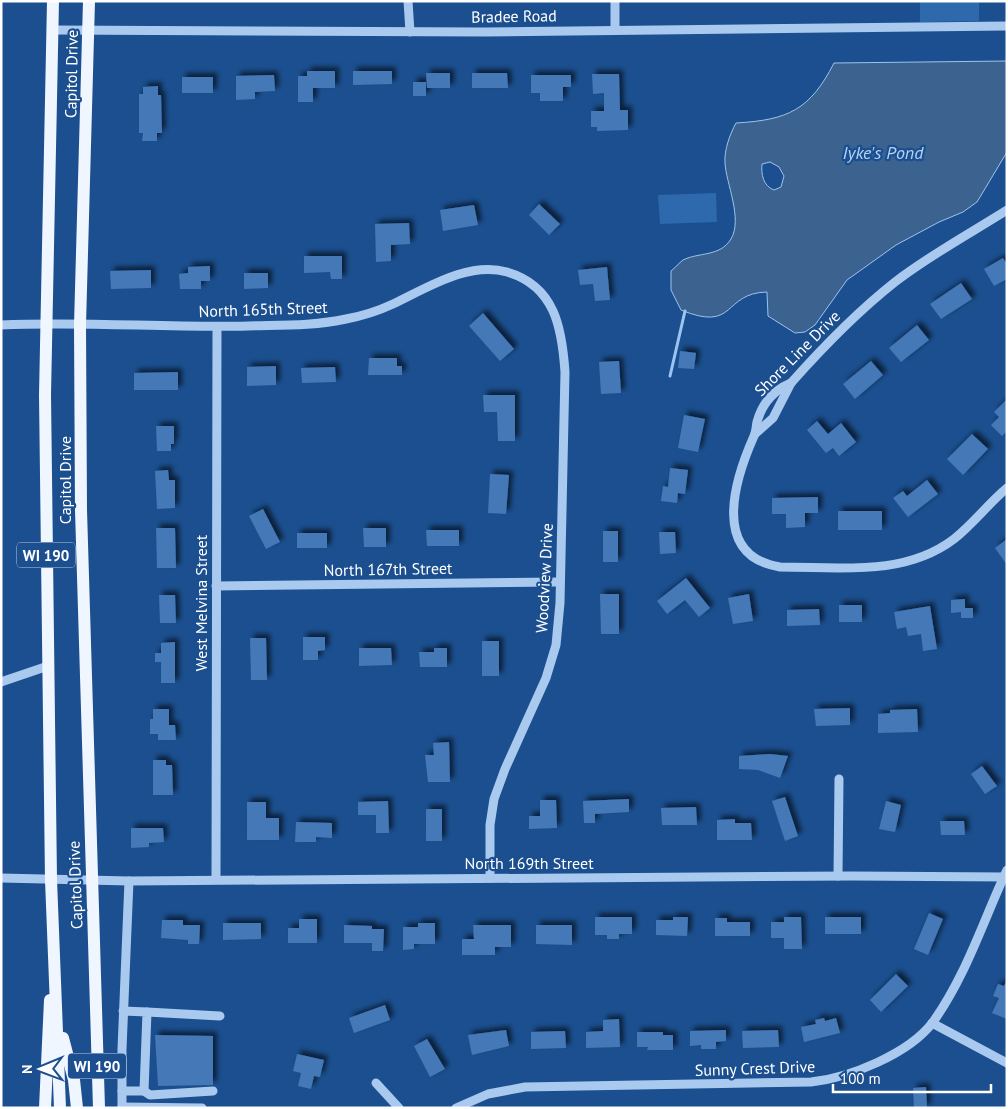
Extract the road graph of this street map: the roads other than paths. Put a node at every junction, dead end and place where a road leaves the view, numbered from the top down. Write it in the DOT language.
graph roads {
  1 [pos="53,1"];
  2 [pos="89,1"];
  3 [pos="408,1"];
  4 [pos="615,1"];
  5 [pos="1007,26"];
  6 [pos="615,29"];
  7 [pos="52,30"];
  8 [pos="88,32"];
  9 [pos="410,32"];
  10 [pos="1007,210"];
  11 [pos="526,280"];
  12 [pos="45,324"];
  13 [pos="1,325"];
  14 [pos="80,325"];
  15 [pos="217,327"];
  16 [pos="791,383"];
  17 [pos="755,434"];
  18 [pos="1007,488"];
  19 [pos="560,582"];
  20 [pos="216,586"];
  21 [pos="48,666"];
  22 [pos="1,682"];
  23 [pos="838,779"];
  24 [pos="1006,875"];
  25 [pos="838,876"];
  26 [pos="1,878"];
  27 [pos="490,878"];
  28 [pos="91,879"];
  29 [pos="216,879"];
  30 [pos="50,880"];
  31 [pos="129,881"];
  32 [pos="52,938"];
  33 [pos="123,1011"];
  34 [pos="147,1012"];
  35 [pos="220,1016"];
  36 [pos="58,1018"];
  37 [pos="932,1023"];
  38 [pos="1007,1063"];
  39 [pos="376,1083"];
  40 [pos="122,1091"];
  41 [pos="144,1091"];
  42 [pos="214,1092"];
  43 [pos="43,1107"];
  44 [pos="122,1107"];
  45 [pos="60,1108"];
  46 [pos="77,1108"];
  47 [pos="99,1108"];
  48 [pos="202,1108"];
  49 [pos="399,1108"];
  50 [pos="456,1108"];
  1 -- 7 [label="main road, Capitol Drive / WI 190"];
  2 -- 8 [label="main road, Capitol Drive / WI 190"];
  3 -- 9 [label="street"];
  4 -- 6 [label="street"];
  5 -- 6 [label="street, Bradee Road"];
  6 -- 9 [label="street, Bradee Road"];
  7 -- 8 [label="street, Bradee Road"];
  7 -- 12 [label="main road, Capitol Drive / WI 190"];
  8 -- 9 [label="street, Bradee Road"];
  8 -- 14 [label="main road, Capitol Drive / WI 190"];
  10 -- 16 [label="street, Shore Line Drive"];
  11 -- 15 [label="street, North 165th Street"];
  11 -- 19 [label="street, Woodview Drive"];
  12 -- 13 [label="street, North 165th Street"];
  12 -- 14 [label="street, North 165th Street"];
  12 -- 21 [label="main road, Capitol Drive / WI 190"];
  14 -- 15 [label="street, North 165th Street"];
  14 -- 28 [label="main road, Capitol Drive / WI 190"];
  15 -- 20 [label="street, West Melvina Street"];
  16 -- 17 [label="street"];
  16 -- 17 [label="street, Shore Line Drive"];
  17 -- 18 [label="street, Shore Line Drive"];
  19 -- 20 [label="street, North 167th Street"];
  19 -- 27 [label="street, Woodview Drive"];
  20 -- 29 [label="street, West Melvina Street"];
  21 -- 22 [label="street"];
  21 -- 30 [label="main road, Capitol Drive / WI 190"];
  23 -- 25 [label="street"];
  24 -- 25 [label="street, North 169th Street"];
  24 -- 37 [label="street, Sunny Crest Drive"];
  25 -- 27 [label="street, North 169th Street"];
  26 -- 30 [label="street, North 169th Street"];
  27 -- 29 [label="street, North 169th Street"];
  28 -- 30 [label="street, North 169th Street"];
  28 -- 31 [label="street, North 169th Street"];
  28 -- 47 [label="main road, Capitol Drive / WI 190"];
  29 -- 31 [label="street, North 169th Street"];
  30 -- 32 [label="main road, Capitol Drive / WI 190"];
  31 -- 33 [label="street"];
  32 -- 36 [label="main road, Capitol Drive / WI 190"];
  32 -- 43 [label="main road"];
  33 -- 34 [label="street"];
  33 -- 40 [label="street"];
  34 -- 35 [label="street"];
  34 -- 41 [label="street"];
  36 -- 45 [label="main road, Capitol Drive / WI 190"];
  36 -- 46 [label="main road"];
  37 -- 38 [label="street"];
  37 -- 50 [label="street, Sunny Crest Drive"];
  39 -- 49 [label="street"];
  40 -- 41 [label="street"];
  40 -- 44 [label="street"];
  41 -- 42 [label="street"];
  44 -- 48 [label="street"];
}
